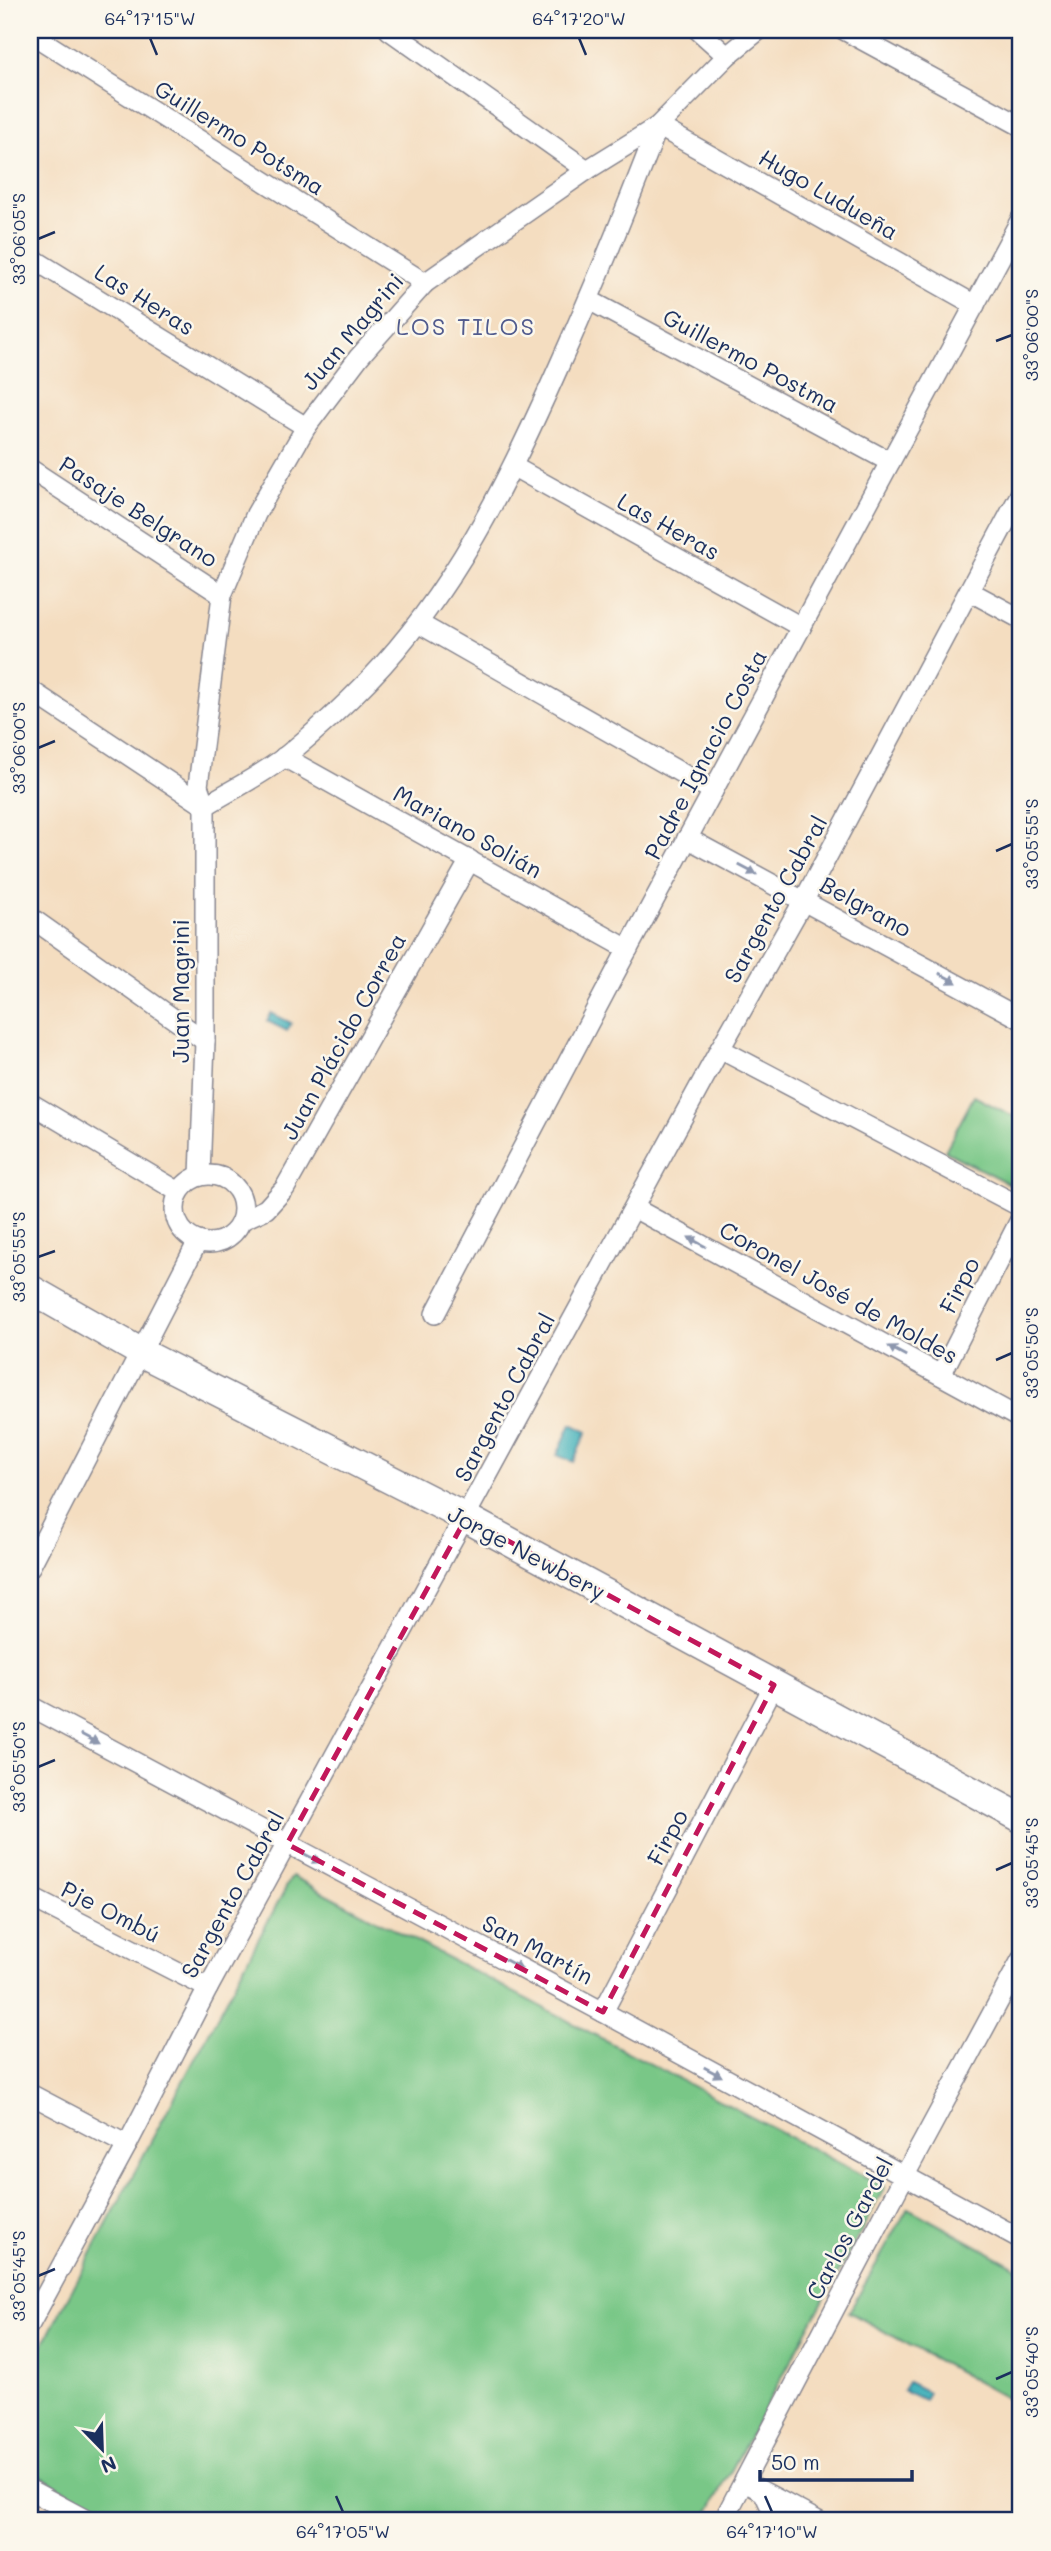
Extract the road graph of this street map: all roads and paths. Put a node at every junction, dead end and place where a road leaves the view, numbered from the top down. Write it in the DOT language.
graph roads {
  1 [pos="389,30"];
  2 [pos="698,30"];
  3 [pos="760,30"];
  4 [pos="844,30"];
  5 [pos="30,33"];
  6 [pos="727,56"];
  7 [pos="658,126"];
  8 [pos="1021,126"];
  9 [pos="587,170"];
  10 [pos="1021,219"];
  11 [pos="30,257"];
  12 [pos="425,283"];
  13 [pos="589,300"];
  14 [pos="975,305"];
  15 [pos="306,427"];
  16 [pos="890,462"];
  17 [pos="514,467"];
  18 [pos="30,468"];
  19 [pos="1021,493"];
  20 [pos="968,591"];
  21 [pos="222,595"];
  22 [pos="1021,619"];
  23 [pos="418,624"];
  24 [pos="801,627"];
  25 [pos="30,690"];
  26 [pos="284,757"];
  27 [pos="713,791"];
  28 [pos="205,806"];
  29 [pos="687,838"];
  30 [pos="470,860"];
  31 [pos="804,900"];
  32 [pos="30,918"];
  33 [pos="628,948"];
  34 [pos="1021,1018"];
  35 [pos="205,1041"];
  36 [pos="720,1049"];
  37 [pos="30,1103"];
  38 [pos="200,1176"];
  39 [pos="179,1192"];
  40 [pos="1021,1207"];
  41 [pos="634,1208"];
  42 [pos="1021,1218"];
  43 [pos="242,1220"];
  44 [pos="198,1241"];
  45 [pos="30,1289"];
  46 [pos="435,1314"];
  47 [pos="142,1353"];
  48 [pos="940,1375"];
  49 [pos="1021,1419"];
  50 [pos="466,1518"];
  51 [pos="30,1567"];
  52 [pos="774,1685"];
  53 [pos="30,1706"];
  54 [pos="1021,1818"];
  55 [pos="287,1844"];
  56 [pos="30,1897"];
  57 [pos="1021,1959"];
  58 [pos="208,1988"];
  59 [pos="603,2012"];
  60 [pos="30,2094"];
  61 [pos="127,2145"];
  62 [pos="905,2175"];
  63 [pos="1021,2239"];
  64 [pos="36,2297"];
  65 [pos="30,2324"];
  66 [pos="745,2482"];
  67 [pos="30,2490"];
  68 [pos="764,2493"];
  69 [pos="88,2521"];
  70 [pos="723,2521"];
  71 [pos="778,2521"];
  72 [pos="818,2521"];
  1 -- 9 [label="street"];
  2 -- 6 [label="street"];
  3 -- 6 [label="street, Juan Magrini"];
  4 -- 8 [label="street"];
  5 -- 12 [label="street, Guillermo Potsma"];
  6 -- 7 [label="street, Juan Magrini"];
  7 -- 9 [label="street, Juan Magrini"];
  7 -- 13 [label="street"];
  7 -- 14 [label="street, Hugo Ludueña"];
  9 -- 12 [label="street, Juan Magrini"];
  10 -- 14 [label="street, Padre Ignacio Costa"];
  11 -- 15 [label="street, Las Heras"];
  12 -- 15 [label="street, Juan Magrini"];
  13 -- 16 [label="street, Guillermo Postma"];
  13 -- 17 [label="street"];
  14 -- 16 [label="street, Padre Ignacio Costa"];
  15 -- 21 [label="street, Juan Magrini"];
  16 -- 24 [label="street, Padre Ignacio Costa"];
  17 -- 23 [label="street"];
  17 -- 24 [label="street, Las Heras"];
  18 -- 21 [label="street, Pasaje Belgrano"];
  19 -- 20 [label="street, Sargento Cabral"];
  20 -- 22 [label="street"];
  20 -- 31 [label="street, Sargento Cabral"];
  21 -- 28 [label="street, Juan Magrini"];
  23 -- 26 [label="street"];
  23 -- 27 [label="street"];
  24 -- 27 [label="street, Padre Ignacio Costa"];
  25 -- 28 [label="street"];
  26 -- 28 [label="street"];
  26 -- 30 [label="street, Mariano Solián"];
  27 -- 29 [label="street, Padre Ignacio Costa"];
  28 -- 35 [label="street, Juan Magrini"];
  29 -- 31 [label="street, Belgrano, one-way"];
  29 -- 33 [label="street, Padre Ignacio Costa"];
  30 -- 33 [label="street, Mariano Solián"];
  30 -- 43 [label="street, Juan Plácido Correa"];
  31 -- 34 [label="street, Belgrano, one-way"];
  31 -- 36 [label="street, Sargento Cabral"];
  32 -- 35 [label="street"];
  33 -- 46 [label="street, Padre Ignacio Costa"];
  35 -- 38 [label="street, Juan Magrini"];
  36 -- 40 [label="street"];
  36 -- 41 [label="street, Sargento Cabral"];
  37 -- 39 [label="street"];
  38 -- 39 [label="street"];
  38 -- 43 [label="street"];
  39 -- 44 [label="street"];
  48 -- 41 [label="street, Coronel José de Moldes, one-way"];
  41 -- 50 [label="street, Sargento Cabral"];
  42 -- 48 [label="street, Firpo"];
  43 -- 44 [label="street"];
  44 -- 47 [label="street"];
  45 -- 47 [label="main road, Jorge Newbery"];
  47 -- 50 [label="main road, Jorge Newbery"];
  47 -- 51 [label="street"];
  48 -- 49 [label="street, Coronel José de Moldes"];
  50 -- 52 [label="main road, Jorge Newbery"];
  50 -- 55 [label="street, Sargento Cabral"];
  52 -- 54 [label="main road, Jorge Newbery"];
  52 -- 59 [label="street, Firpo"];
  53 -- 55 [label="street, San Martín, one-way"];
  55 -- 58 [label="street, Sargento Cabral"];
  55 -- 59 [label="street, San Martín, one-way"];
  56 -- 58 [label="street, Pje Ombú"];
  57 -- 62 [label="street, Carlos Gardel"];
  58 -- 61 [label="street, Sargento Cabral"];
  59 -- 62 [label="street, San Martín, one-way"];
  60 -- 61 [label="street"];
  61 -- 64 [label="street, Sargento Cabral"];
  62 -- 63 [label="street, San Martín"];
  62 -- 66 [label="street, Carlos Gardel"];
  64 -- 65 [label="street, Sargento Cabral"];
  66 -- 68 [label="street"];
  66 -- 70 [label="street, Carlos Gardel"];
  67 -- 69 [label="street"];
  68 -- 71 [label="street"];
  68 -- 72 [label="street"];
}
